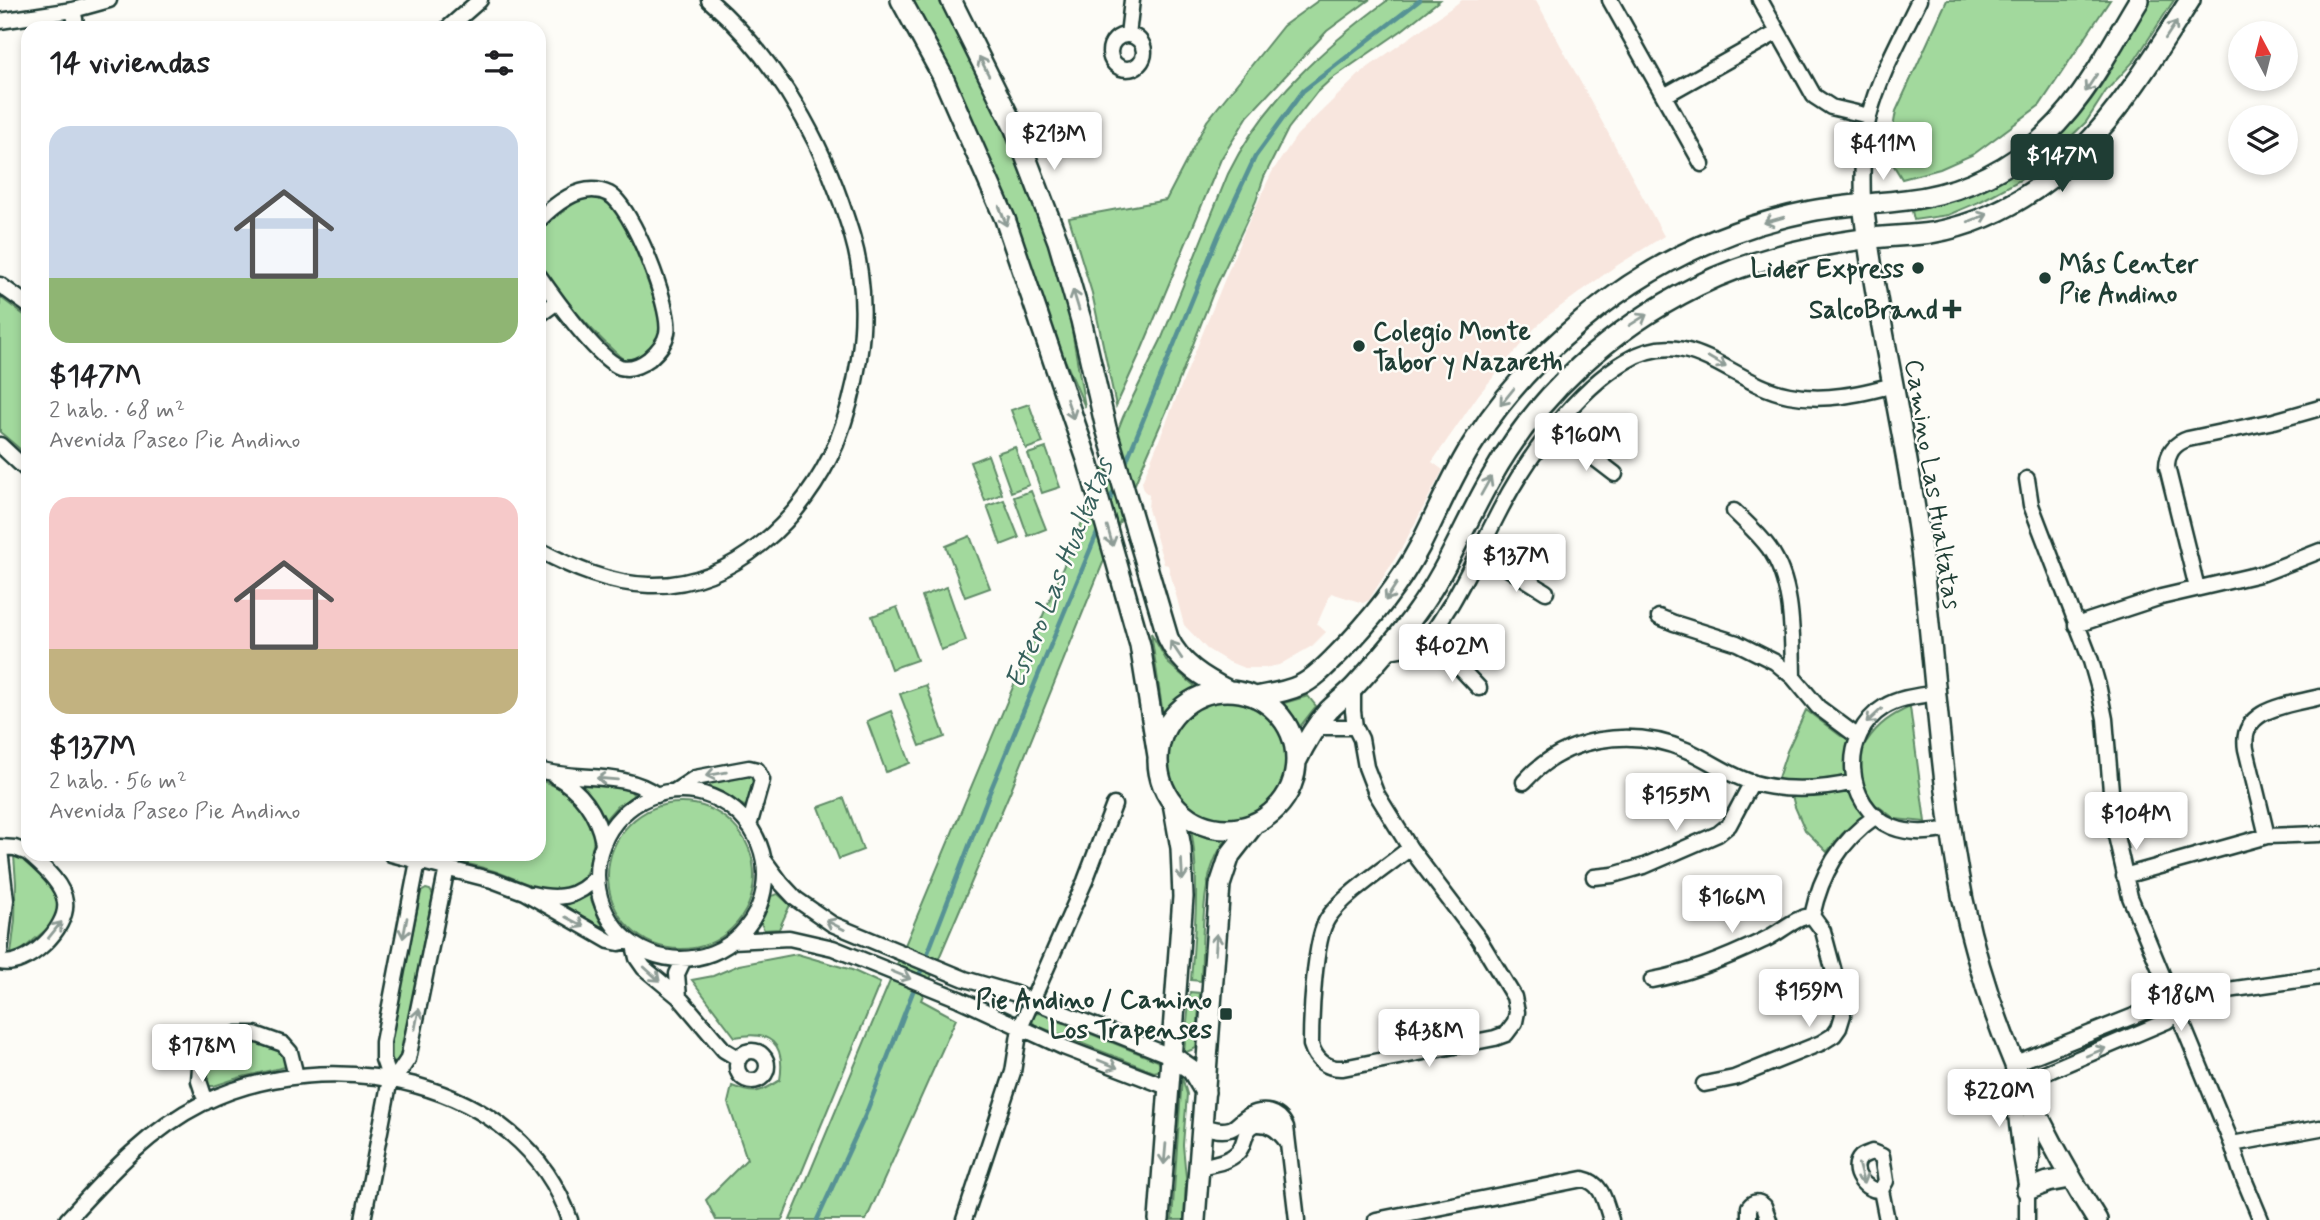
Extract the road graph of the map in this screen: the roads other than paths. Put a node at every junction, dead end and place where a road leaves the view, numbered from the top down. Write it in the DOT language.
graph roads {
  1 [pos="109,0"];
  2 [pos="480,0"];
  3 [pos="709,0"];
  4 [pos="901,0"];
  5 [pos="951,0"];
  6 [pos="1132,0"];
  7 [pos="1610,0"];
  8 [pos="1760,0"];
  9 [pos="1919,0"];
  10 [pos="2139,0"];
  11 [pos="2190,0"];
  12 [pos="74,10"];
  13 [pos="0,21"];
  14 [pos="76,21"];
  15 [pos="456,21"];
  16 [pos="1778,32"];
  17 [pos="1128,35"];
  18 [pos="1664,96"];
  19 [pos="1869,116"];
  20 [pos="1702,164"];
  21 [pos="1863,204"];
  22 [pos="546,214"];
  23 [pos="1867,239"];
  24 [pos="0,285"];
  25 [pos="546,286"];
  26 [pos="21,300"];
  27 [pos="557,302"];
  28 [pos="546,310"];
  29 [pos="1894,385"];
  30 [pos="2320,408"];
  31 [pos="1555,428"];
  32 [pos="0,444"];
  33 [pos="21,464"];
  34 [pos="1615,474"];
  35 [pos="2027,479"];
  36 [pos="1734,512"];
  37 [pos="1480,551"];
  38 [pos="2320,551"];
  39 [pos="546,553"];
  40 [pos="2197,588"];
  41 [pos="1546,592"];
  42 [pos="1659,617"];
  43 [pos="2076,625"];
  44 [pos="1430,636"];
  45 [pos="1386,651"];
  46 [pos="1793,677"];
  47 [pos="1479,688"];
  48 [pos="1353,689"];
  49 [pos="1229,691"];
  50 [pos="1937,694"];
  51 [pos="1255,697"];
  52 [pos="2320,697"];
  53 [pos="1315,727"];
  54 [pos="1355,727"];
  55 [pos="1857,736"];
  56 [pos="1158,756"];
  57 [pos="1296,762"];
  58 [pos="546,772"];
  59 [pos="554,775"];
  60 [pos="1524,782"];
  61 [pos="1752,782"];
  62 [pos="1855,782"];
  63 [pos="676,792"];
  64 [pos="657,794"];
  65 [pos="1172,803"];
  66 [pos="1114,805"];
  67 [pos="1876,816"];
  68 [pos="1255,823"];
  69 [pos="749,827"];
  70 [pos="1952,829"];
  71 [pos="2320,834"];
  72 [pos="2267,836"];
  73 [pos="603,842"];
  74 [pos="0,848"];
  75 [pos="1410,848"];
  76 [pos="21,851"];
  77 [pos="763,857"];
  78 [pos="35,861"];
  79 [pos="418,861"];
  80 [pos="447,868"];
  81 [pos="2124,876"];
  82 [pos="596,877"];
  83 [pos="1594,877"];
  84 [pos="524,892"];
  85 [pos="1812,916"];
  86 [pos="732,941"];
  87 [pos="631,943"];
  88 [pos="0,952"];
  89 [pos="684,959"];
  90 [pos="0,962"];
  91 [pos="2320,976"];
  92 [pos="1652,980"];
  93 [pos="679,997"];
  94 [pos="1031,1000"];
  95 [pos="2175,1008"];
  96 [pos="2119,1021"];
  97 [pos="1020,1028"];
  98 [pos="2127,1039"];
  99 [pos="1172,1057"];
  100 [pos="739,1059"];
  101 [pos="2013,1064"];
  102 [pos="296,1076"];
  103 [pos="390,1079"];
  104 [pos="2021,1083"];
  105 [pos="1704,1084"];
  106 [pos="1170,1088"];
  107 [pos="1205,1092"];
  108 [pos="2029,1101"];
  109 [pos="206,1102"];
  110 [pos="1202,1125"];
  111 [pos="2320,1128"];
  112 [pos="1287,1142"];
  113 [pos="2232,1144"];
  114 [pos="1199,1167"];
  115 [pos="2070,1178"];
  116 [pos="1881,1190"];
  117 [pos="2027,1190"];
  118 [pos="67,1220"];
  119 [pos="363,1220"];
  120 [pos="570,1220"];
  121 [pos="964,1220"];
  122 [pos="1159,1220"];
  123 [pos="1195,1220"];
  124 [pos="1297,1220"];
  125 [pos="1376,1220"];
  126 [pos="1611,1220"];
  127 [pos="1749,1220"];
  128 [pos="1769,1220"];
  129 [pos="1887,1220"];
  130 [pos="2027,1220"];
  131 [pos="2097,1220"];
  132 [pos="2260,1220"];
  1 -- 12 [label="street"];
  2 -- 15 [label="street"];
  3 -- 39 [label="street"];
  4 -- 56 [label="street, one-way"];
  49 -- 5 [label="street, one-way"];
  6 -- 17 [label="street"];
  7 -- 18 [label="street"];
  8 -- 16 [label="street"];
  9 -- 19 [label="street, Camino Las Hualtatas"];
  10 -- 21 [label="street, one-way"];
  23 -- 11 [label="street, one-way"];
  12 -- 13 [label="street"];
  12 -- 14 [label="street"];
  16 -- 18 [label="street"];
  16 -- 19 [label="street"];
  18 -- 20 [label="street"];
  19 -- 21 [label="street, Camino Las Hualtatas"];
  21 -- 23 [label="street, Camino Las Hualtatas"];
  21 -- 51 [label="street, one-way"];
  22 -- 27 [label="street"];
  23 -- 29 [label="street, Camino Las Hualtatas"];
  45 -- 23 [label="street, one-way"];
  24 -- 26 [label="street"];
  25 -- 27 [label="street"];
  27 -- 28 [label="street"];
  31 -- 29 [label="street, one-way"];
  29 -- 50 [label="street, Camino Las Hualtatas"];
  30 -- 40 [label="street"];
  31 -- 34 [label="street"];
  31 -- 37 [label="street"];
  32 -- 33 [label="street"];
  35 -- 43 [label="street"];
  36 -- 46 [label="street"];
  37 -- 41 [label="street"];
  37 -- 44 [label="street"];
  38 -- 40 [label="street"];
  40 -- 43 [label="street"];
  42 -- 46 [label="street"];
  43 -- 81 [label="street"];
  44 -- 45 [label="street"];
  44 -- 47 [label="street"];
  45 -- 48 [label="street"];
  46 -- 55 [label="street"];
  48 -- 53 [label="street"];
  48 -- 54 [label="street"];
  49 -- 51 [label="street"];
  49 -- 56 [label="street"];
  50 -- 55 [label="street, one-way"];
  50 -- 70 [label="street, Camino Las Hualtatas"];
  51 -- 57 [label="street"];
  52 -- 72 [label="street"];
  53 -- 54 [label="street"];
  53 -- 57 [label="street"];
  54 -- 75 [label="street"];
  55 -- 62 [label="street"];
  56 -- 65 [label="street"];
  57 -- 68 [label="street"];
  58 -- 59 [label="street"];
  64 -- 59 [label="street, one-way"];
  59 -- 73 [label="street"];
  60 -- 61 [label="street"];
  61 -- 62 [label="street"];
  61 -- 83 [label="street"];
  62 -- 67 [label="street"];
  63 -- 64 [label="street"];
  63 -- 69 [label="street"];
  69 -- 63 [label="street, one-way"];
  64 -- 73 [label="street"];
  65 -- 68 [label="street"];
  65 -- 99 [label="street, one-way"];
  66 -- 94 [label="street"];
  67 -- 70 [label="street"];
  67 -- 85 [label="street"];
  107 -- 68 [label="street, one-way"];
  69 -- 77 [label="street"];
  70 -- 101 [label="street, Camino Las Hualtatas"];
  71 -- 72 [label="street"];
  72 -- 81 [label="street"];
  73 -- 82 [label="street"];
  74 -- 76 [label="street"];
  74 -- 88 [label="street"];
  75 -- 75 [label="street"];
  77 -- 86 [label="street"];
  94 -- 77 [label="street, one-way"];
  90 -- 78 [label="street, one-way"];
  79 -- 80 [label="street"];
  79 -- 103 [label="street, one-way"];
  80 -- 84 [label="street"];
  103 -- 80 [label="street, one-way"];
  81 -- 95 [label="street"];
  82 -- 84 [label="street"];
  82 -- 87 [label="street"];
  84 -- 87 [label="street, one-way"];
  85 -- 92 [label="street"];
  85 -- 105 [label="street"];
  86 -- 89 [label="street"];
  86 -- 97 [label="street, one-way"];
  87 -- 89 [label="street"];
  87 -- 93 [label="street, one-way"];
  89 -- 93 [label="street"];
  91 -- 95 [label="street"];
  93 -- 100 [label="street"];
  94 -- 97 [label="street"];
  94 -- 99 [label="street"];
  95 -- 96 [label="street"];
  95 -- 98 [label="street"];
  95 -- 113 [label="street"];
  96 -- 98 [label="street"];
  96 -- 101 [label="street"];
  97 -- 106 [label="street, one-way"];
  97 -- 121 [label="street"];
  104 -- 98 [label="street, one-way"];
  99 -- 106 [label="street"];
  99 -- 107 [label="street"];
  101 -- 104 [label="street, Camino Las Hualtatas"];
  101 -- 117 [label="street"];
  102 -- 103 [label="street"];
  102 -- 109 [label="street"];
  102 -- 109 [label="street"];
  103 -- 119 [label="street"];
  103 -- 120 [label="street"];
  104 -- 108 [label="street, Camino Las Hualtatas"];
  106 -- 122 [label="street, one-way"];
  107 -- 110 [label="street"];
  108 -- 115 [label="street, Camino Las Hualtatas"];
  108 -- 117 [label="street"];
  109 -- 118 [label="street"];
  110 -- 112 [label="street"];
  110 -- 114 [label="street"];
  111 -- 113 [label="street"];
  112 -- 114 [label="street"];
  112 -- 124 [label="street"];
  113 -- 132 [label="street"];
  114 -- 123 [label="street"];
  115 -- 117 [label="street"];
  115 -- 131 [label="street, Camino Las Hualtatas"];
  116 -- 129 [label="street"];
  117 -- 130 [label="street"];
  125 -- 126 [label="street"];
  127 -- 128 [label="street"];
}
